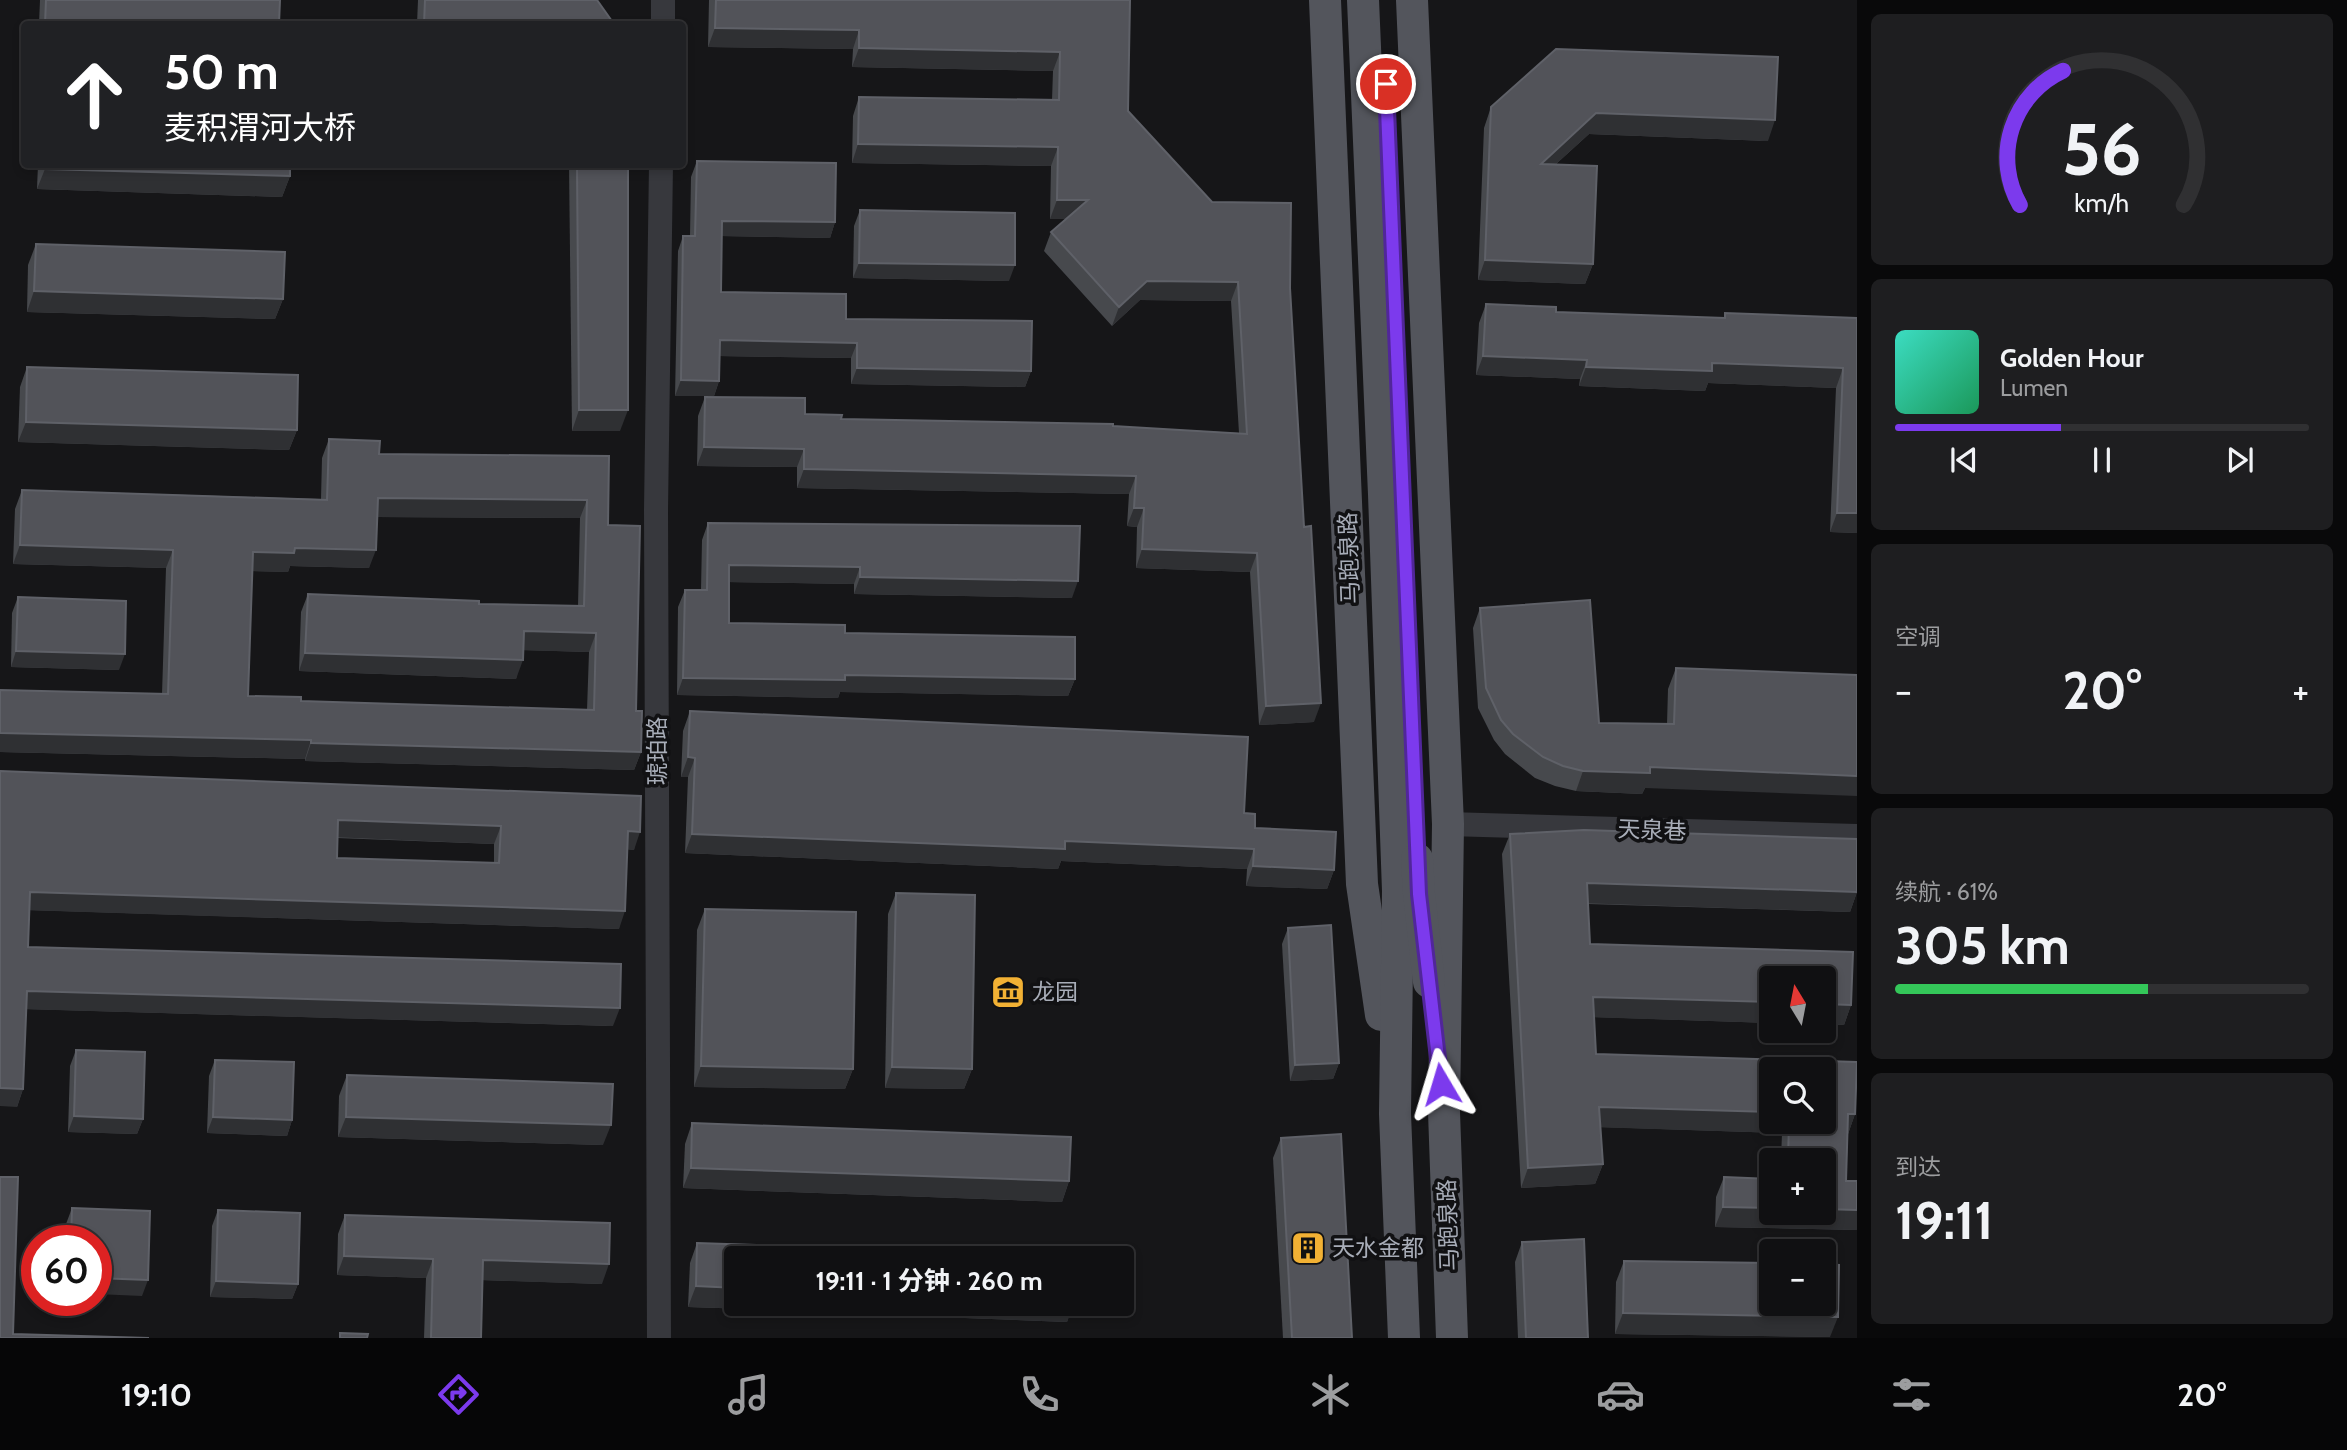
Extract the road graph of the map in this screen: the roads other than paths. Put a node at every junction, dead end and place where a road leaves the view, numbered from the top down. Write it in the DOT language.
graph roads {
  1 [pos="663,0"];
  2 [pos="1325,0"];
  3 [pos="1363,0"];
  4 [pos="1382,0"];
  5 [pos="1412,0"];
  6 [pos="663,21"];
  7 [pos="661,168"];
  8 [pos="1448,824"];
  9 [pos="1857,836"];
  10 [pos="1408,892"];
  11 [pos="1444,1112"];
  12 [pos="1395,1114"];
  13 [pos="659,1338"];
  14 [pos="1404,1338"];
  15 [pos="1452,1338"];
  1 -- 6 [label="street"];
  2 -- 12 [label="main road, 马跑泉路"];
  3 -- 10 [label="main road"];
  4 -- 10 [label="main road"];
  5 -- 8 [label="main road, 马跑泉路"];
  7 -- 13 [label="street, 琥珀路"];
  8 -- 9 [label="street, 天泉巷"];
  8 -- 11 [label="main road, 马跑泉路"];
  10 -- 11 [label="main road, 马跑泉路"];
  10 -- 12 [label="main road, 马跑泉路"];
  11 -- 15 [label="main road, 马跑泉路"];
  12 -- 14 [label="main road, 马跑泉路"];
}
